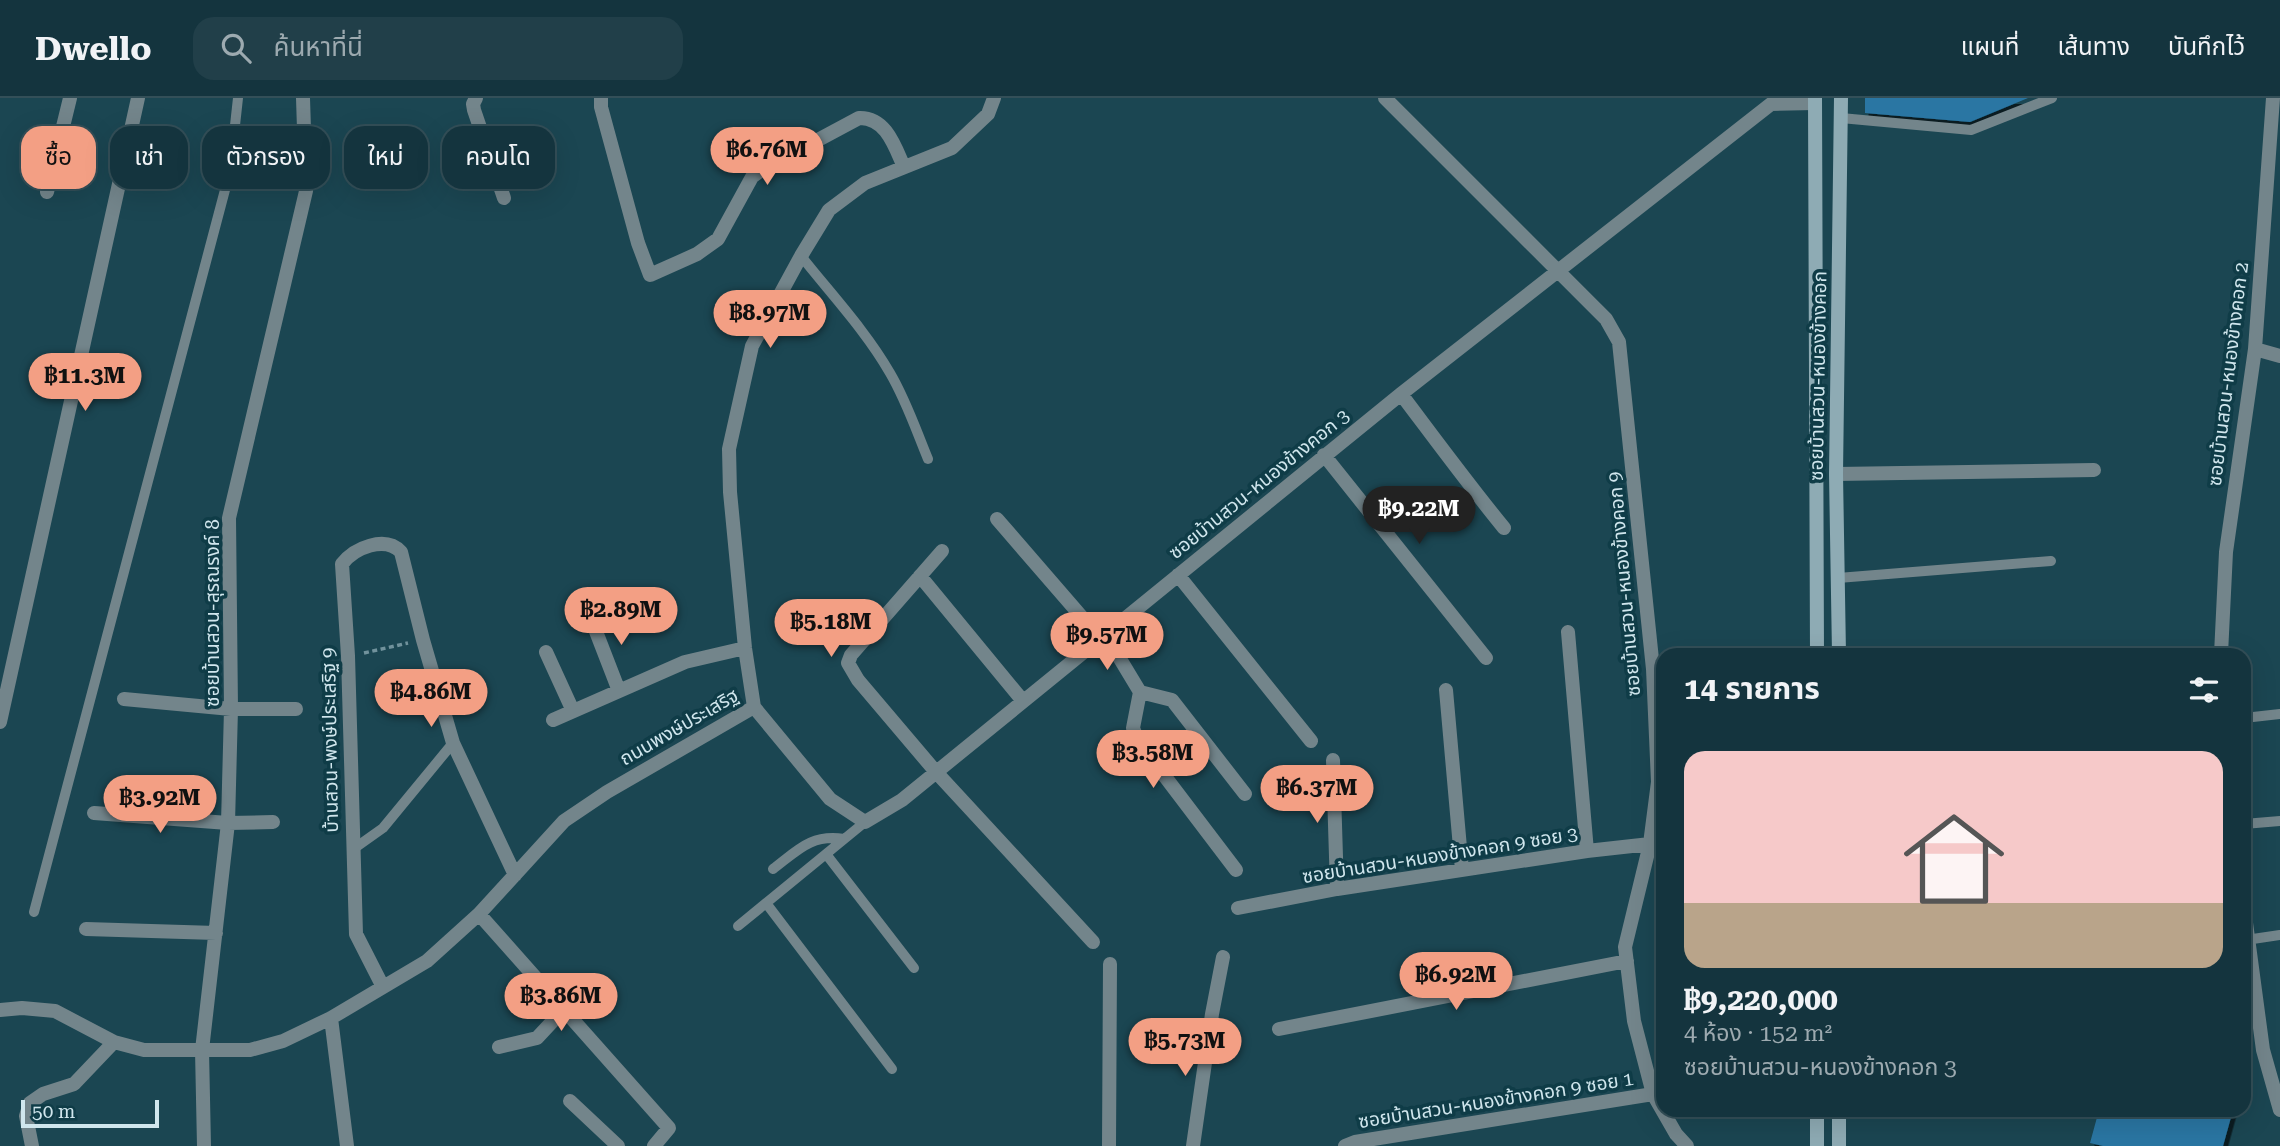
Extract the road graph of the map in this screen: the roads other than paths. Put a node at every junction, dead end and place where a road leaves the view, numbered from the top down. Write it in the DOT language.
graph roads {
  1 [pos="70,98"];
  2 [pos="138,98"];
  3 [pos="238,98"];
  4 [pos="303,98"];
  5 [pos="475,98"];
  6 [pos="601,98"];
  7 [pos="994,98"];
  8 [pos="1385,98"];
  9 [pos="1841,98"];
  10 [pos="2052,98"];
  11 [pos="2273,98"];
  12 [pos="1814,101"];
  13 [pos="1841,118"];
  14 [pos="904,167"];
  15 [pos="47,192"];
  16 [pos="504,198"];
  17 [pos="801,256"];
  18 [pos="1558,269"];
  19 [pos="2255,349"];
  20 [pos="2280,356"];
  21 [pos="1401,394"];
  22 [pos="1324,455"];
  23 [pos="928,459"];
  24 [pos="2094,470"];
  25 [pos="1836,474"];
  26 [pos="997,519"];
  27 [pos="1504,528"];
  28 [pos="942,551"];
  29 [pos="2051,561"];
  30 [pos="1178,575"];
  31 [pos="920,576"];
  32 [pos="1838,578"];
  33 [pos="590,616"];
  34 [pos="1568,632"];
  35 [pos="1103,636"];
  36 [pos="745,648"];
  37 [pos="1816,648"];
  38 [pos="1839,648"];
  39 [pos="2221,648"];
  40 [pos="546,652"];
  41 [pos="1656,653"];
  42 [pos="1486,658"];
  43 [pos="1446,690"];
  44 [pos="619,691"];
  45 [pos="1140,692"];
  46 [pos="124,699"];
  47 [pos="1023,701"];
  48 [pos="754,707"];
  49 [pos="231,709"];
  50 [pos="296,709"];
  51 [pos="573,711"];
  52 [pos="2280,714"];
  53 [pos="2251,717"];
  54 [pos="553,720"];
  55 [pos="0,722"];
  56 [pos="1311,741"];
  57 [pos="453,743"];
  58 [pos="1332,760"];
  59 [pos="936,772"];
  60 [pos="1245,794"];
  61 [pos="94,813"];
  62 [pos="2280,821"];
  63 [pos="228,822"];
  64 [pos="273,822"];
  65 [pos="865,822"];
  66 [pos="2251,823"];
  67 [pos="844,839"];
  68 [pos="1656,847"];
  69 [pos="352,849"];
  70 [pos="1587,850"];
  71 [pos="826,854"];
  72 [pos="774,869"];
  73 [pos="1236,870"];
  74 [pos="1462,870"];
  75 [pos="515,875"];
  76 [pos="1337,889"];
  77 [pos="766,903"];
  78 [pos="1238,908"];
  79 [pos="34,912"];
  80 [pos="480,914"];
  81 [pos="738,926"];
  82 [pos="86,929"];
  83 [pos="216,933"];
  84 [pos="2280,935"];
  85 [pos="2251,939"];
  86 [pos="1093,942"];
  87 [pos="1223,957"];
  88 [pos="1627,961"];
  89 [pos="1110,964"];
  90 [pos="914,968"];
  91 [pos="2251,977"];
  92 [pos="383,987"];
  93 [pos="564,1009"];
  94 [pos="0,1010"];
  95 [pos="331,1018"];
  96 [pos="1279,1029"];
  97 [pos="114,1042"];
  98 [pos="499,1047"];
  99 [pos="202,1050"];
  100 [pos="892,1069"];
  101 [pos="1653,1094"];
  102 [pos="1656,1099"];
  103 [pos="570,1101"];
  104 [pos="2280,1110"];
  105 [pos="1666,1117"];
  106 [pos="1817,1117"];
  107 [pos="1839,1117"];
  108 [pos="32,1146"];
  109 [pos="204,1146"];
  110 [pos="347,1146"];
  111 [pos="618,1146"];
  112 [pos="654,1146"];
  113 [pos="1109,1146"];
  114 [pos="1193,1146"];
  115 [pos="1345,1146"];
  116 [pos="1686,1146"];
  117 [pos="1817,1146"];
  118 [pos="1839,1146"];
  1 -- 15 [label="street"];
  2 -- 55 [label="street"];
  3 -- 79 [label="lane"];
  4 -- 49 [label="street, ซอยบ้านสวน-สุรณรงค์ 8"];
  5 -- 16 [label="street"];
  6 -- 14 [label="street"];
  7 -- 14 [label="street, ถนนพงษ์ประเสริฐ"];
  8 -- 18 [label="street, ซอยบ้านสวน-หนองข้างคอก 9"];
  9 -- 13 [label="main road, ซอยบ้านสวน-หนองข้างคอก"];
  10 -- 13 [label="lane"];
  11 -- 19 [label="street, ซอยบ้านสวน-หนองข้างคอก 2"];
  12 -- 18 [label="street, ซอยบ้านสวน-หนองข้างคอก 3"];
  12 -- 37 [label="main road, ซอยบ้านสวน-หนองข้างคอก"];
  13 -- 25 [label="main road, ซอยบ้านสวน-หนองข้างคอก"];
  14 -- 17 [label="street, ถนนพงษ์ประเสริฐ"];
  17 -- 23 [label="lane"];
  17 -- 36 [label="street, ถนนพงษ์ประเสริฐ"];
  18 -- 21 [label="street, ซอยบ้านสวน-หนองข้างคอก 3"];
  18 -- 41 [label="street, ซอยบ้านสวน-หนองข้างคอก 9"];
  19 -- 20 [label="street"];
  19 -- 39 [label="street, ซอยบ้านสวน-หนองข้างคอก 2"];
  21 -- 22 [label="street, ซอยบ้านสวน-หนองข้างคอก 3"];
  21 -- 27 [label="street"];
  22 -- 30 [label="street, ซอยบ้านสวน-หนองข้างคอก 3"];
  22 -- 42 [label="street"];
  24 -- 25 [label="street"];
  25 -- 32 [label="main road, ซอยบ้านสวน-หนองข้างคอก"];
  26 -- 35 [label="street"];
  28 -- 31 [label="street"];
  29 -- 32 [label="lane"];
  30 -- 35 [label="street, ซอยบ้านสวน-หนองข้างคอก 3"];
  30 -- 56 [label="street"];
  31 -- 47 [label="street"];
  31 -- 59 [label="street"];
  32 -- 38 [label="main road, ซอยบ้านสวน-หนองข้างคอก"];
  33 -- 44 [label="street"];
  34 -- 70 [label="street"];
  35 -- 45 [label="street"];
  35 -- 47 [label="street, ซอยบ้านสวน-หนองข้างคอก 3"];
  36 -- 44 [label="street"];
  36 -- 48 [label="street, ถนนพงษ์ประเสริฐ"];
  40 -- 51 [label="street"];
  43 -- 74 [label="street"];
  44 -- 51 [label="street"];
  45 -- 60 [label="street"];
  45 -- 73 [label="street"];
  46 -- 49 [label="street"];
  47 -- 59 [label="street, ซอยบ้านสวน-หนองข้างคอก 3"];
  48 -- 65 [label="street"];
  48 -- 75 [label="street, ถนนพงษ์ประเสริฐ"];
  49 -- 50 [label="street"];
  49 -- 63 [label="street, ซอยบ้านสวน-สุรณรงค์ 8"];
  51 -- 54 [label="street"];
  52 -- 53 [label="lane"];
  57 -- 69 [label="lane"];
  57 -- 69 [label="street, บ้านสวน-พงษ์ประเสริฐ 9"];
  57 -- 75 [label="street"];
  58 -- 76 [label="street"];
  59 -- 65 [label="street, ซอยบ้านสวน-หนองข้างคอก 3"];
  59 -- 86 [label="street"];
  61 -- 63 [label="street"];
  62 -- 66 [label="lane"];
  63 -- 64 [label="street"];
  63 -- 83 [label="street, ซอยบ้านสวน-สุรณรงค์ 8"];
  65 -- 67 [label="lane"];
  67 -- 71 [label="lane"];
  67 -- 72 [label="lane"];
  68 -- 70 [label="street, ซอยบ้านสวน-หนองข้างคอก 9 ซอย 3"];
  68 -- 88 [label="street, ซอยบ้านสวน-หนองข้างคอก 9"];
  69 -- 92 [label="street, บ้านสวน-พงษ์ประเสริฐ 9"];
  70 -- 74 [label="street, ซอยบ้านสวน-หนองข้างคอก 9 ซอย 3"];
  71 -- 77 [label="lane"];
  71 -- 90 [label="lane"];
  74 -- 76 [label="street, ซอยบ้านสวน-หนองข้างคอก 9 ซอย 3"];
  75 -- 80 [label="street, ถนนพงษ์ประเสริฐ"];
  76 -- 78 [label="street, ซอยบ้านสวน-หนองข้างคอก 9 ซอย 3"];
  77 -- 81 [label="lane"];
  77 -- 100 [label="lane"];
  80 -- 92 [label="street, ถนนพงษ์ประเสริฐ"];
  80 -- 93 [label="street"];
  82 -- 83 [label="street"];
  83 -- 99 [label="street, ซอยบ้านสวน-สุรณรงค์ 8"];
  84 -- 85 [label="lane"];
  87 -- 114 [label="street"];
  88 -- 96 [label="street"];
  88 -- 101 [label="street, ซอยบ้านสวน-หนองข้างคอก 9"];
  89 -- 113 [label="street"];
  91 -- 104 [label="street"];
  92 -- 95 [label="street, ถนนพงษ์ประเสริฐ"];
  93 -- 98 [label="street"];
  93 -- 112 [label="street"];
  94 -- 97 [label="street, ถนนพงษ์ประเสริฐ"];
  95 -- 99 [label="street, ถนนพงษ์ประเสริฐ"];
  95 -- 110 [label="street"];
  97 -- 99 [label="street, ถนนพงษ์ประเสริฐ"];
  97 -- 108 [label="street"];
  99 -- 109 [label="street, ซอยบ้านสวน-สุรณรงค์ 8"];
  101 -- 102 [label="street, ซอยบ้านสวน-หนองข้างคอก 9"];
  101 -- 115 [label="street, ซอยบ้านสวน-หนองข้างคอก 9 ซอย 1"];
  103 -- 111 [label="street"];
  105 -- 116 [label="street, ซอยบ้านสวน-หนองข้างคอก 9"];
  106 -- 117 [label="main road"];
  107 -- 118 [label="main road"];
}
